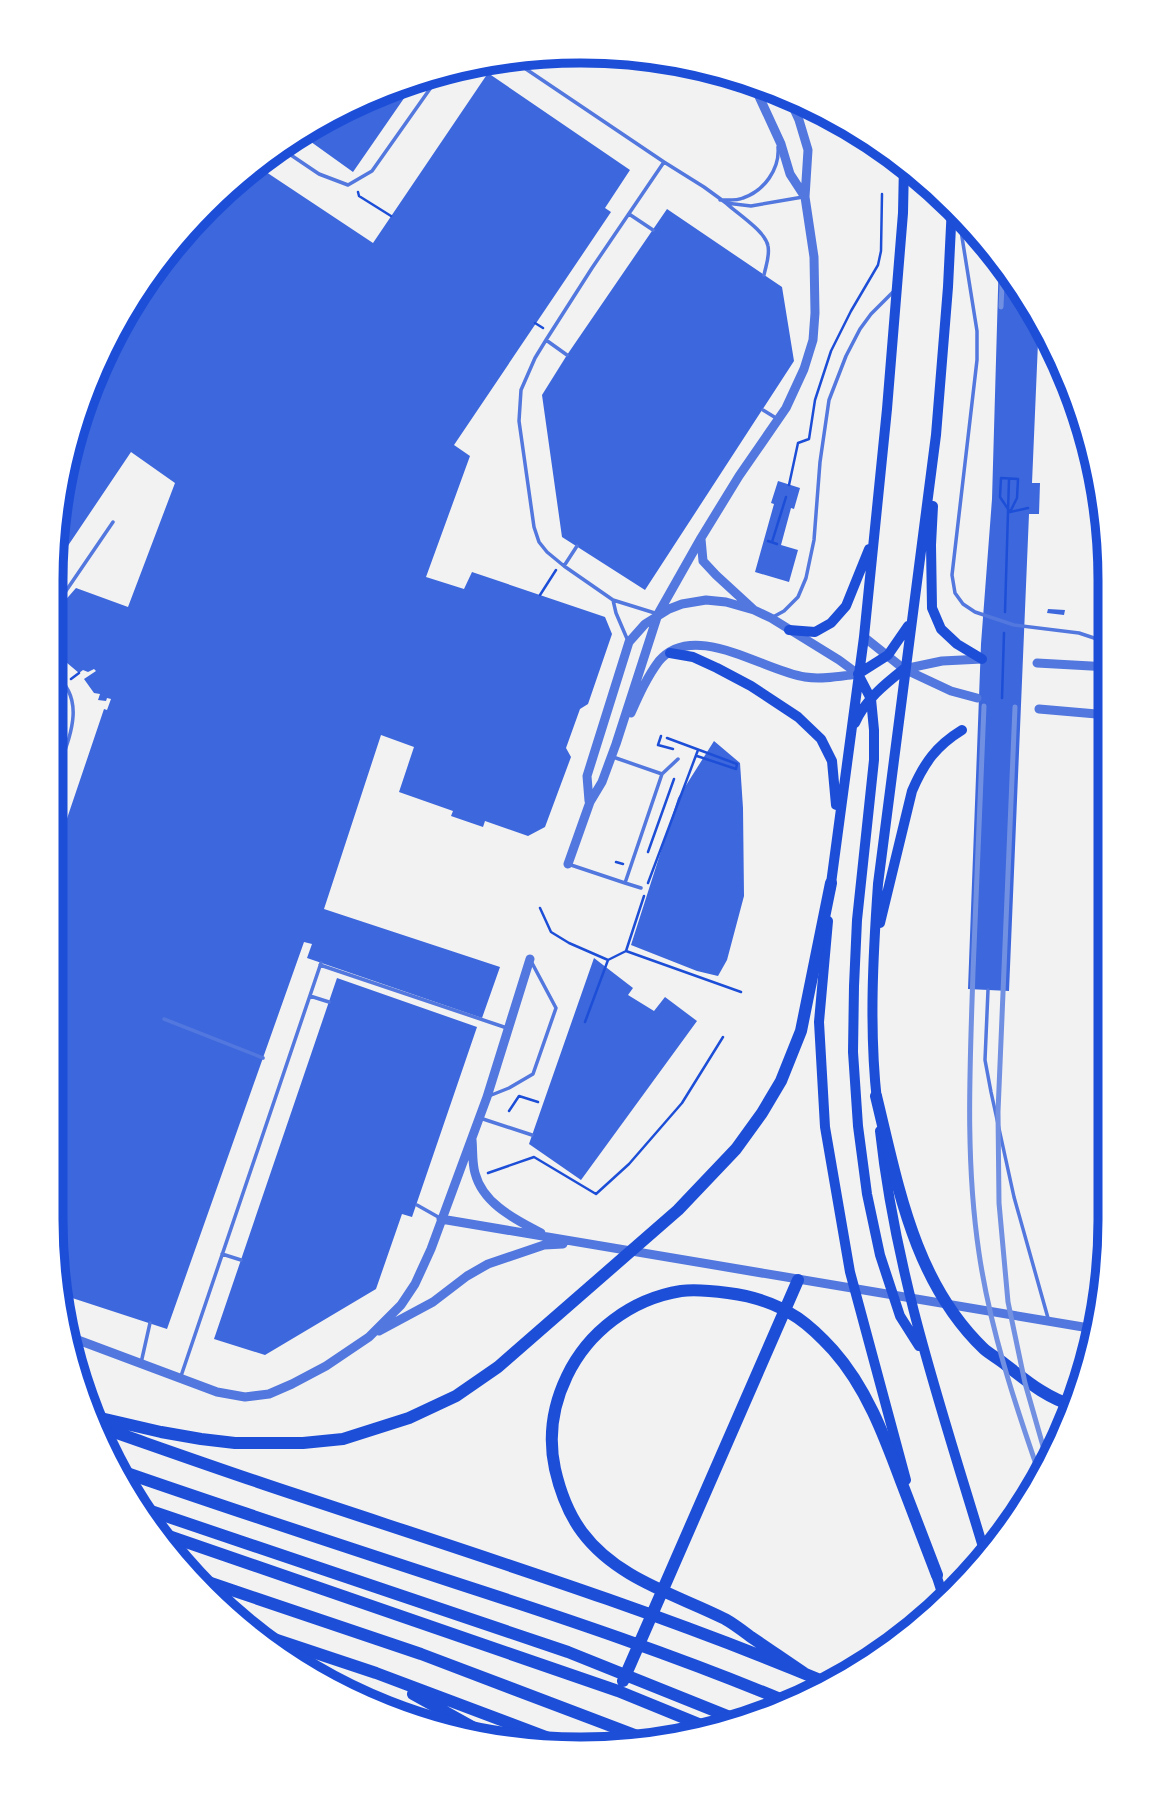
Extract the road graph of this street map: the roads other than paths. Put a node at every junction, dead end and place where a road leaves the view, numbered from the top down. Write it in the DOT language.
graph roads {
  1 [pos="522,66"];
  2 [pos="433,85"];
  3 [pos="758,94"];
  4 [pos="794,109"];
  5 [pos="776,134"];
  6 [pos="288,153"];
  7 [pos="664,162"];
  8 [pos="904,176"];
  9 [pos="806,197"];
  10 [pos="719,200"];
  11 [pos="726,204"];
  12 [pos="629,215"];
  13 [pos="951,220"];
  14 [pos="653,230"];
  15 [pos="961,230"];
  16 [pos="764,275"];
  17 [pos="897,288"];
  18 [pos="546,340"];
  19 [pos="567,355"];
  20 [pos="763,410"];
  21 [pos="778,420"];
  22 [pos="936,435"];
  23 [pos="113,522"];
  24 [pos="701,538"];
  25 [pos="873,540"];
  26 [pos="577,546"];
  27 [pos="564,566"];
  28 [pos="63,595"];
  29 [pos="613,600"];
  30 [pos="754,610"];
  31 [pos="659,614"];
  32 [pos="771,618"];
  33 [pos="911,621"];
  34 [pos="789,630"];
  35 [pos="864,637"];
  36 [pos="1098,639"];
  37 [pos="628,642"];
  38 [pos="670,653"];
  39 [pos="887,656"];
  40 [pos="982,659"];
  41 [pos="1037,663"];
  42 [pos="1098,666"];
  43 [pos="905,669"];
  44 [pos="858,674"];
  45 [pos="63,682"];
  46 [pos="977,698"];
  47 [pos="871,699"];
  48 [pos="1040,709"];
  49 [pos="1098,714"];
  50 [pos="962,730"];
  51 [pos="850,733"];
  52 [pos="616,744"];
  53 [pos="63,753"];
  54 [pos="611,757"];
  55 [pos="678,759"];
  56 [pos="662,774"];
  57 [pos="590,803"];
  58 [pos="837,839"];
  59 [pos="568,864"];
  60 [pos="625,883"];
  61 [pos="831,883"];
  62 [pos="641,888"];
  63 [pos="873,953"];
  64 [pos="530,959"];
  65 [pos="988,990"];
  66 [pos="310,996"];
  67 [pos="329,1002"];
  68 [pos="164,1019"];
  69 [pos="507,1028"];
  70 [pos="263,1058"];
  71 [pos="876,1096"];
  72 [pos="487,1097"];
  73 [pos="478,1118"];
  74 [pos="472,1135"];
  75 [pos="532,1135"];
  76 [pos="417,1205"];
  77 [pos="441,1219"];
  78 [pos="549,1238"];
  79 [pos="578,1242"];
  80 [pos="222,1254"];
  81 [pos="241,1260"];
  82 [pos="798,1280"];
  83 [pos="1048,1320"];
  84 [pos="150,1323"];
  85 [pos="1086,1327"];
  86 [pos="369,1337"];
  87 [pos="78,1341"];
  88 [pos="925,1357"];
  89 [pos="141,1365"];
  90 [pos="179,1379"];
  91 [pos="1065,1403"];
  92 [pos="102,1418"];
  93 [pos="107,1430"];
  94 [pos="130,1474"];
  95 [pos="154,1512"];
  96 [pos="172,1537"];
  97 [pos="982,1546"];
  98 [pos="937,1575"];
  99 [pos="214,1584"];
  100 [pos="941,1590"];
  101 [pos="281,1641"];
  102 [pos="627,1672"];
  103 [pos="376,1673"];
  104 [pos="804,1673"];
  105 [pos="818,1679"];
  106 [pos="618,1690"];
  107 [pos="779,1698"];
  108 [pos="727,1715"];
  109 [pos="697,1723"];
  110 [pos="467,1724"];
  111 [pos="633,1734"];
  112 [pos="542,1736"];
  1 -- 7 [label="lane"];
  2 -- 6 [label="lane"];
  3 -- 5 [label="street"];
  4 -- 9 [label="street"];
  5 -- 9 [label="street"];
  5 -- 10 [label="lane"];
  7 -- 10 [label="lane"];
  7 -- 12 [label="lane"];
  8 -- 17 [label="main road"];
  9 -- 11 [label="lane"];
  9 -- 21 [label="street"];
  10 -- 11 [label="lane"];
  11 -- 16 [label="lane"];
  12 -- 14 [label="lane"];
  12 -- 18 [label="lane"];
  13 -- 22 [label="main road"];
  15 -- 36 [label="lane"];
  17 -- 25 [label="main road"];
  17 -- 32 [label="lane"];
  18 -- 19 [label="lane"];
  18 -- 27 [label="lane"];
  20 -- 21 [label="lane"];
  21 -- 24 [label="street"];
  22 -- 33 [label="main road"];
  22 -- 40 [label="main road"];
  23 -- 28 [label="lane"];
  24 -- 30 [label="street"];
  24 -- 31 [label="street"];
  25 -- 34 [label="main road"];
  25 -- 35 [label="main road"];
  26 -- 27 [label="lane"];
  27 -- 29 [label="lane"];
  29 -- 31 [label="lane"];
  29 -- 37 [label="lane"];
  30 -- 31 [label="street"];
  30 -- 32 [label="street"];
  31 -- 37 [label="street"];
  31 -- 52 [label="street"];
  32 -- 34 [label="street"];
  33 -- 39 [label="main road"];
  33 -- 43 [label="main road"];
  34 -- 44 [label="street"];
  35 -- 39 [label="street"];
  35 -- 44 [label="main road"];
  37 -- 57 [label="street"];
  38 -- 44 [label="street"];
  38 -- 52 [label="street"];
  38 -- 58 [label="main road"];
  39 -- 43 [label="street"];
  39 -- 44 [label="main road"];
  40 -- 43 [label="street"];
  41 -- 42 [label="street"];
  43 -- 46 [label="street"];
  43 -- 47 [label="main road"];
  43 -- 63 [label="main road"];
  44 -- 47 [label="main road"];
  44 -- 51 [label="main road"];
  45 -- 53 [label="lane"];
  47 -- 51 [label="main road"];
  47 -- 88 [label="main road"];
  48 -- 49 [label="street"];
  50 -- 63 [label="main road"];
  51 -- 58 [label="main road"];
  52 -- 54 [label="street"];
  54 -- 56 [label="lane"];
  54 -- 57 [label="street"];
  55 -- 56 [label="lane"];
  56 -- 60 [label="lane"];
  57 -- 59 [label="street"];
  58 -- 61 [label="main road"];
  59 -- 60 [label="lane"];
  60 -- 62 [label="lane"];
  61 -- 92 [label="highway"];
  61 -- 98 [label="main road"];
  63 -- 71 [label="main road"];
  64 -- 69 [label="street"];
  64 -- 72 [label="lane"];
  65 -- 83 [label="lane"];
  66 -- 67 [label="lane"];
  66 -- 69 [label="lane"];
  66 -- 80 [label="lane"];
  68 -- 70 [label="lane"];
  69 -- 72 [label="street"];
  71 -- 88 [label="main road"];
  71 -- 91 [label="highway"];
  72 -- 73 [label="street"];
  73 -- 74 [label="street"];
  73 -- 75 [label="lane"];
  74 -- 77 [label="street"];
  74 -- 78 [label="street"];
  76 -- 77 [label="lane"];
  77 -- 78 [label="street"];
  77 -- 86 [label="street"];
  78 -- 79 [label="street"];
  79 -- 82 [label="street"];
  79 -- 86 [label="street"];
  80 -- 81 [label="lane"];
  80 -- 90 [label="lane"];
  82 -- 83 [label="street"];
  82 -- 102 [label="highway"];
  83 -- 85 [label="street"];
  84 -- 89 [label="lane"];
  86 -- 90 [label="street"];
  87 -- 89 [label="street"];
  88 -- 97 [label="main road"];
  89 -- 90 [label="street"];
  93 -- 104 [label="highway"];
  94 -- 107 [label="highway"];
  95 -- 102 [label="highway"];
  96 -- 106 [label="highway"];
  98 -- 100 [label="main road"];
  98 -- 104 [label="highway"];
  99 -- 111 [label="highway"];
  101 -- 103 [label="highway"];
  102 -- 106 [label="highway"];
  102 -- 108 [label="highway"];
  103 -- 110 [label="highway"];
  103 -- 112 [label="highway"];
  104 -- 105 [label="highway"];
  106 -- 109 [label="highway"];
}
